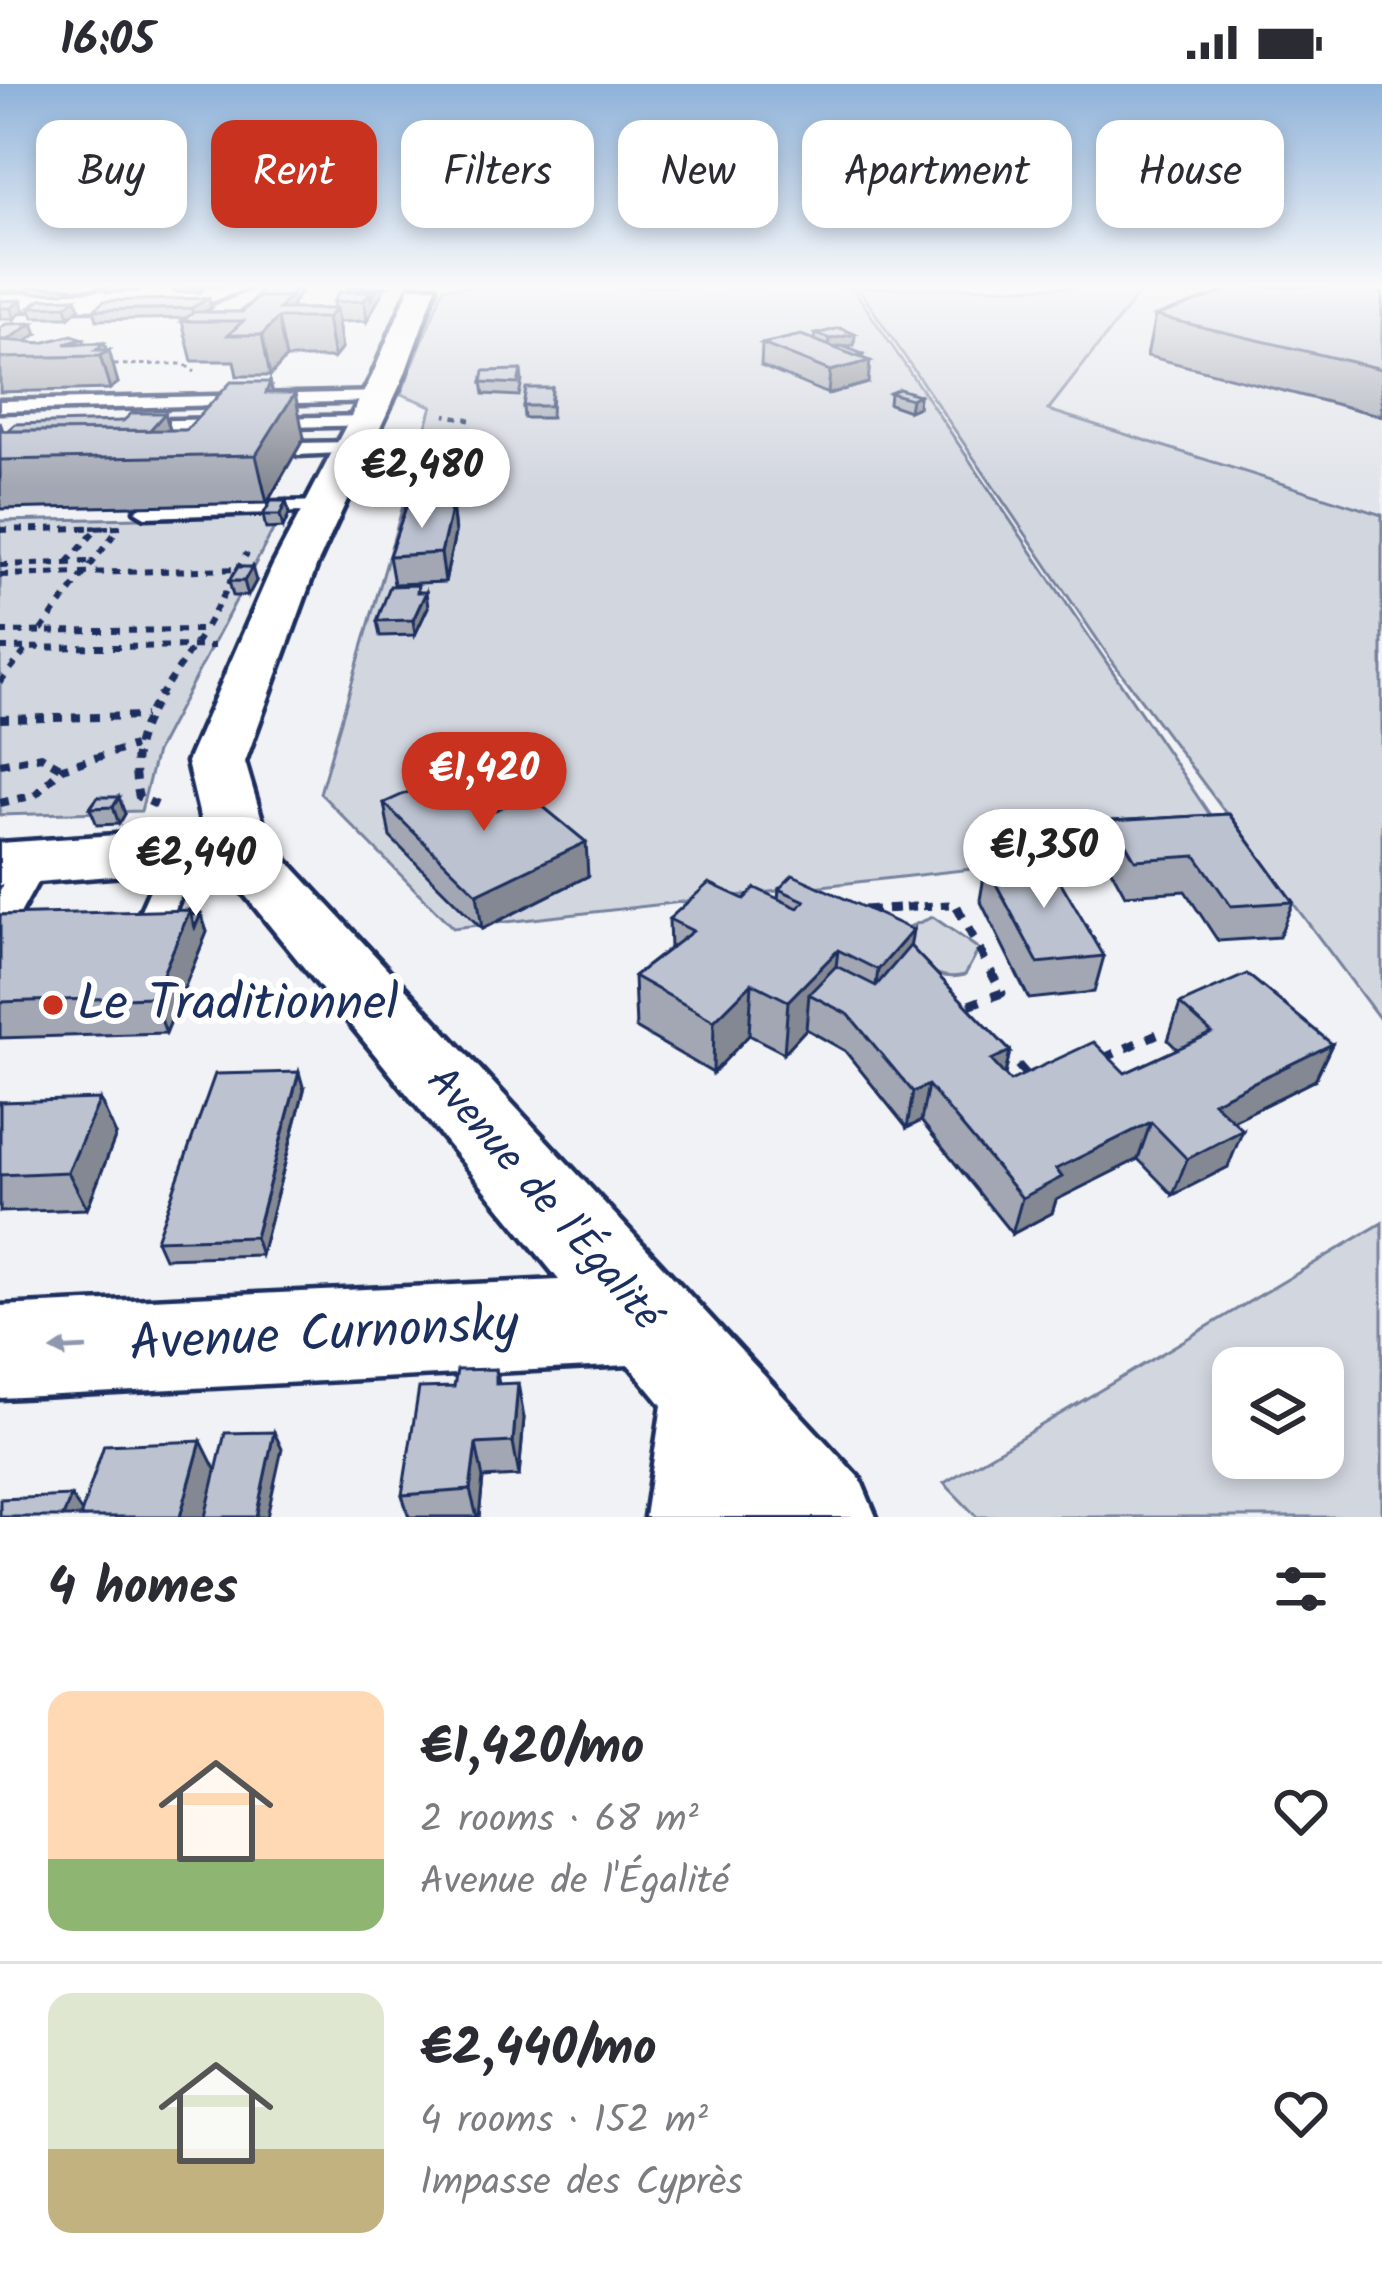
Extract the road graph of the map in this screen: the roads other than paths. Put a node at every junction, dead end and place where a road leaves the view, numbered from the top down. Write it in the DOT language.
graph roads {
  1 [pos="389,354"];
  2 [pos="0,406"];
  3 [pos="120,426"];
  4 [pos="344,444"];
  5 [pos="142,519"];
  6 [pos="211,849"];
  7 [pos="16,864"];
  8 [pos="154,919"];
  9 [pos="0,920"];
  10 [pos="647,1320"];
  11 [pos="0,1352"];
  12 [pos="713,1393"];
  13 [pos="698,1517"];
  14 [pos="822,1517"];
  1 -- 4 [label="street, Avenue de l'Égalité"];
  2 -- 4 [label="lane"];
  3 -- 4 [label="lane"];
  4 -- 5 [label="lane"];
  4 -- 6 [label="street, Avenue de l'Égalité"];
  6 -- 7 [label="street"];
  6 -- 8 [label="lane"];
  6 -- 10 [label="street, Avenue de l'Égalité"];
  7 -- 9 [label="lane"];
  10 -- 11 [label="street, Avenue Curnonsky, one-way"];
  10 -- 12 [label="street, Avenue de l'Égalité"];
  12 -- 13 [label="street"];
  12 -- 14 [label="street, Avenue de l'Égalité"];
}
